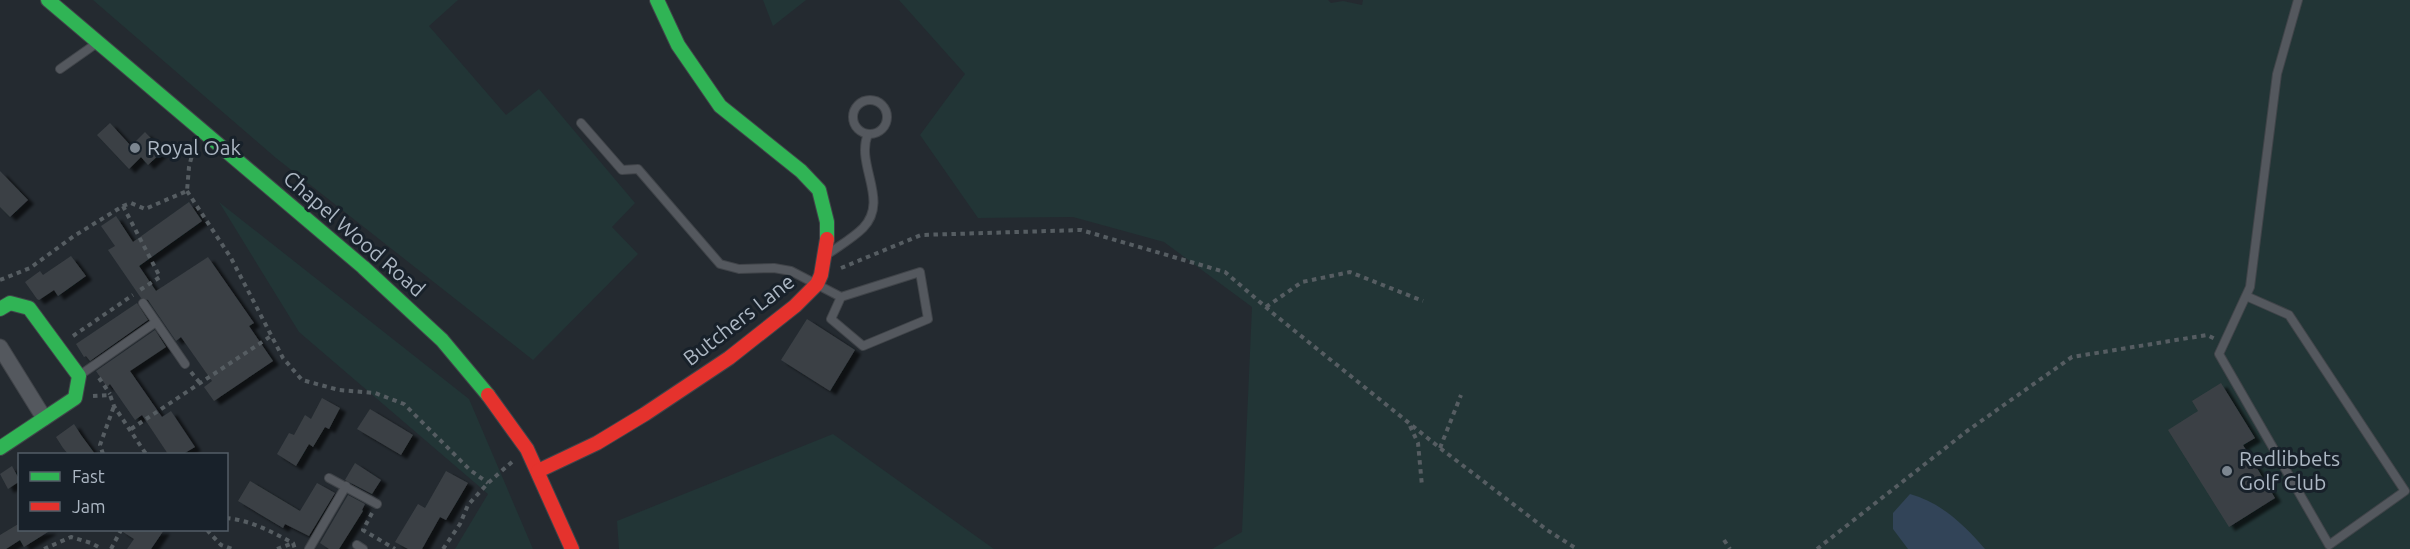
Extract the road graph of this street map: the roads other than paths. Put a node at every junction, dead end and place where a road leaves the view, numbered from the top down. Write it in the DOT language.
graph roads {
  1 [pos="48,0"];
  2 [pos="657,0"];
  3 [pos="2298,0"];
  4 [pos="98,42"];
  5 [pos="60,69"];
  6 [pos="581,123"];
  7 [pos="868,134"];
  8 [pos="825,256"];
  9 [pos="819,279"];
  10 [pos="2246,296"];
  11 [pos="841,297"];
  12 [pos="143,303"];
  13 [pos="0,309"];
  14 [pos="156,322"];
  15 [pos="0,347"];
  16 [pos="185,364"];
  17 [pos="79,376"];
  18 [pos="44,418"];
  19 [pos="0,448"];
  20 [pos="538,471"];
  21 [pos="329,478"];
  22 [pos="346,486"];
  23 [pos="377,504"];
  24 [pos="309,549"];
  25 [pos="572,549"];
  1 -- 4 [label="street, Chapel Wood Road"];
  2 -- 8 [label="street, Butchers Lane"];
  3 -- 10 [label="lane"];
  4 -- 5 [label="lane"];
  4 -- 20 [label="street, Chapel Wood Road"];
  6 -- 9 [label="lane"];
  7 -- 7 [label="lane"];
  7 -- 8 [label="lane"];
  8 -- 9 [label="street, Butchers Lane"];
  9 -- 11 [label="lane"];
  9 -- 20 [label="street, Butchers Lane"];
  10 -- 10 [label="lane"];
  11 -- 11 [label="lane"];
  12 -- 14 [label="lane"];
  13 -- 17 [label="street"];
  14 -- 16 [label="lane"];
  14 -- 17 [label="lane"];
  15 -- 18 [label="street"];
  17 -- 18 [label="street"];
  18 -- 19 [label="street"];
  20 -- 25 [label="street, Chapel Wood Road"];
  21 -- 22 [label="lane"];
  22 -- 23 [label="lane"];
  22 -- 24 [label="lane"];
}
